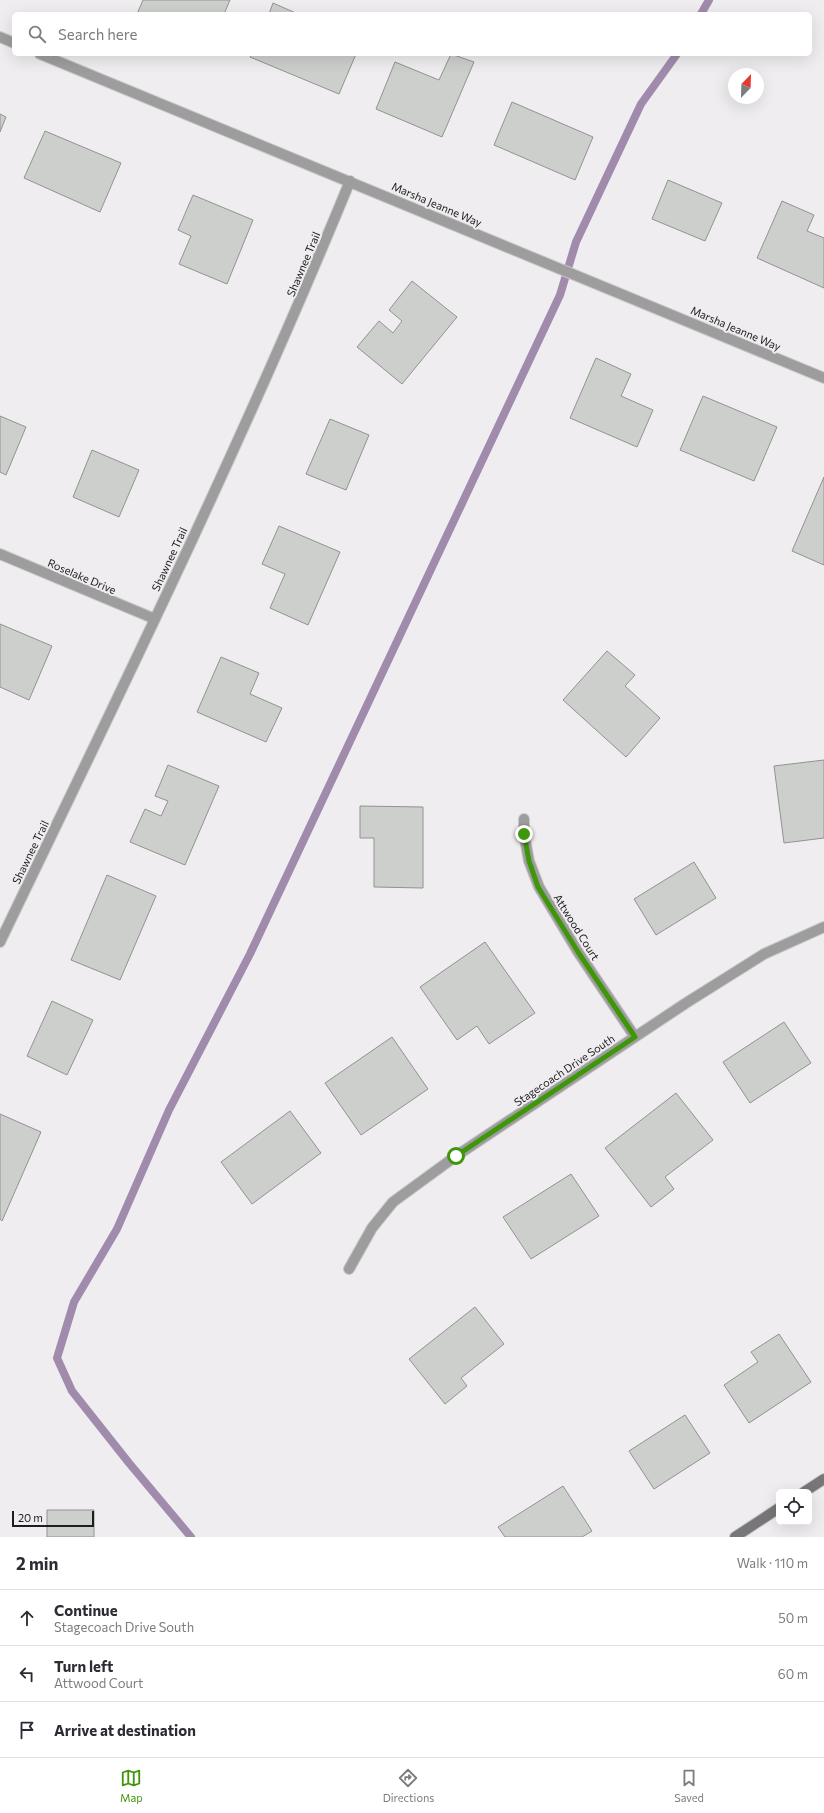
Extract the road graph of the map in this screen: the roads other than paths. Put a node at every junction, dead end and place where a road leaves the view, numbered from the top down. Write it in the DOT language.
graph roads {
  1 [pos="0,37"];
  2 [pos="12,42"];
  3 [pos="45,56"];
  4 [pos="350,181"];
  5 [pos="824,378"];
  6 [pos="0,554"];
  7 [pos="155,619"];
  8 [pos="524,819"];
  9 [pos="824,927"];
  10 [pos="0,942"];
  11 [pos="635,1037"];
  12 [pos="348,1269"];
  13 [pos="824,1479"];
  14 [pos="809,1489"];
  15 [pos="776,1510"];
  16 [pos="735,1537"];
  1 -- 2 [label="street"];
  3 -- 4 [label="street, Marsha Jeanne Way"];
  4 -- 5 [label="street, Marsha Jeanne Way"];
  4 -- 7 [label="street, Shawnee Trail"];
  6 -- 7 [label="street, Roselake Drive"];
  7 -- 10 [label="street, Shawnee Trail"];
  8 -- 11 [label="street, Attwood Court"];
  9 -- 11 [label="street, Stagecoach Drive South"];
  11 -- 12 [label="street, Stagecoach Drive South"];
  13 -- 14 [label="street"];
  15 -- 16 [label="street"];
}
